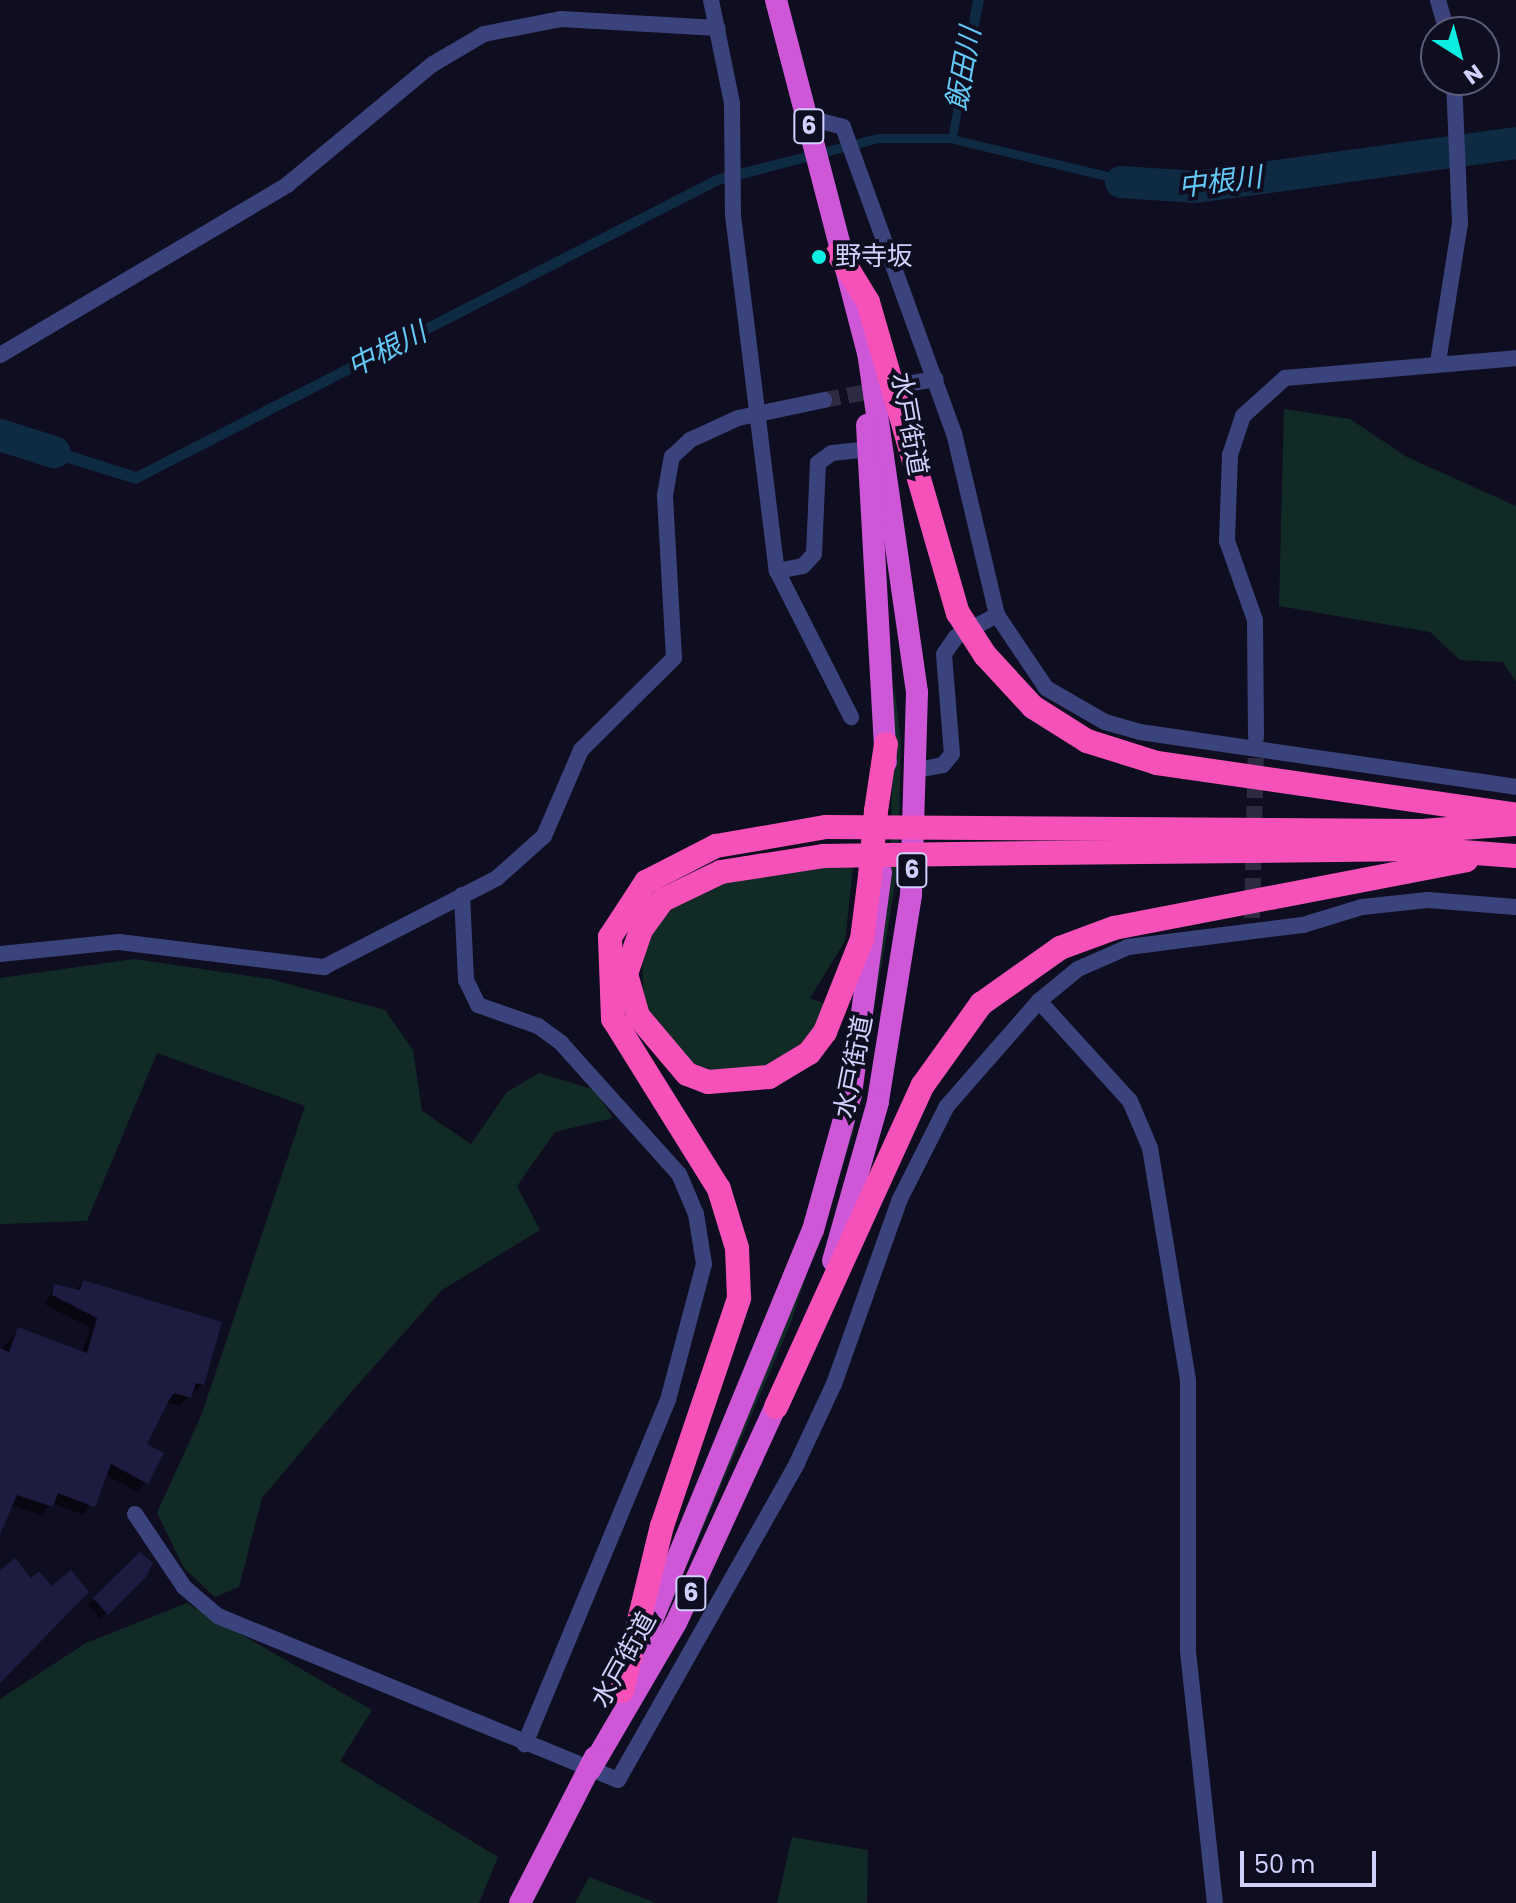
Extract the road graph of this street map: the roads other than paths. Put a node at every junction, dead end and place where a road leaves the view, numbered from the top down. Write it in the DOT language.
graph roads {
  1 [pos="711,0"];
  2 [pos="776,0"];
  3 [pos="718,28"];
  4 [pos="1454,96"];
  5 [pos="808,118"];
  6 [pos="838,253"];
  7 [pos="855,321"];
  8 [pos="0,355"];
  9 [pos="1516,358"];
  10 [pos="1438,362"];
  11 [pos="936,379"];
  12 [pos="907,384"];
  13 [pos="824,400"];
  14 [pos="760,413"];
  15 [pos="870,449"];
  16 [pos="777,571"];
  17 [pos="997,615"];
  18 [pos="851,717"];
  19 [pos="1256,736"];
  20 [pos="886,744"];
  21 [pos="917,770"];
  22 [pos="1516,787"];
  23 [pos="1516,815"];
  24 [pos="1516,824"];
  25 [pos="1488,855"];
  26 [pos="1516,856"];
  27 [pos="462,895"];
  28 [pos="1516,907"];
  29 [pos="0,954"];
  30 [pos="1039,1001"];
  31 [pos="776,1407"];
  32 [pos="135,1514"];
  33 [pos="622,1691"];
  34 [pos="525,1744"];
  35 [pos="590,1770"];
  36 [pos="520,1903"];
  37 [pos="1215,1903"];
  1 -- 3 [label="street"];
  2 -- 5 [label="highway, 水戸街道 / 6"];
  3 -- 8 [label="street"];
  3 -- 14 [label="street"];
  4 -- 10 [label="street"];
  5 -- 6 [label="highway, 水戸街道 / 6"];
  5 -- 11 [label="street"];
  6 -- 7 [label="highway, 水戸街道 / 6"];
  6 -- 23 [label="highway"];
  7 -- 15 [label="highway, 水戸街道 / 6"];
  7 -- 21 [label="highway, 水戸街道 / 6"];
  9 -- 10 [label="street"];
  10 -- 19 [label="street"];
  11 -- 12 [label="street"];
  11 -- 17 [label="street"];
  13 -- 14 [label="street"];
  14 -- 16 [label="street"];
  14 -- 27 [label="street"];
  15 -- 16 [label="street"];
  15 -- 20 [label="highway, 水戸街道 / 6"];
  16 -- 18 [label="street"];
  17 -- 21 [label="street"];
  17 -- 22 [label="street"];
  20 -- 25 [label="highway"];
  20 -- 33 [label="highway, 水戸街道 / 6"];
  21 -- 31 [label="highway, 水戸街道 / 6"];
  24 -- 33 [label="highway"];
  25 -- 26 [label="highway"];
  25 -- 31 [label="highway"];
  27 -- 29 [label="street"];
  27 -- 34 [label="street"];
  28 -- 30 [label="street"];
  30 -- 35 [label="street"];
  30 -- 37 [label="street"];
  31 -- 35 [label="highway, 水戸街道 / 6"];
  32 -- 34 [label="street"];
  33 -- 35 [label="highway, 水戸街道 / 6"];
  34 -- 35 [label="street"];
  35 -- 36 [label="highway, 水戸街道 / 6"];
}
